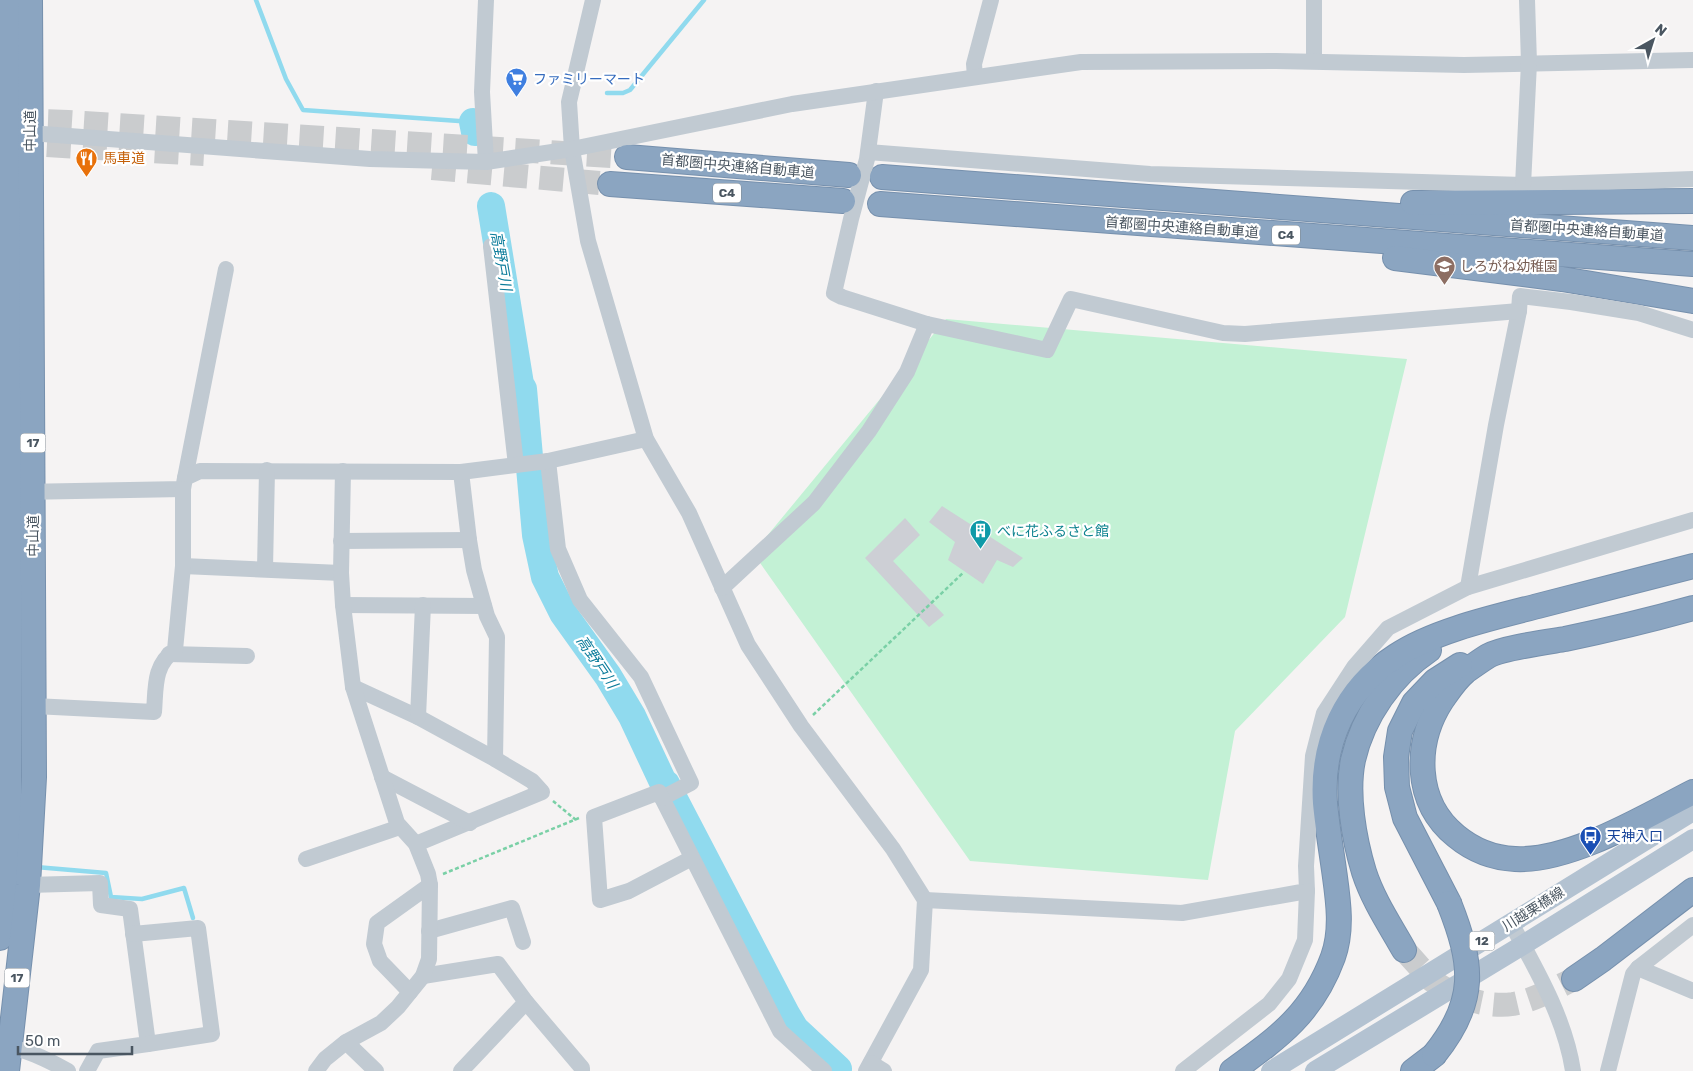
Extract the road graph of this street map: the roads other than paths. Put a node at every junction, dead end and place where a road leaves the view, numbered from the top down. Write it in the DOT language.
graph roads {
  1 [pos="12,0"];
  2 [pos="30,0"];
  3 [pos="486,0"];
  4 [pos="593,0"];
  5 [pos="991,0"];
  6 [pos="1314,0"];
  7 [pos="1527,0"];
  8 [pos="1693,60"];
  9 [pos="1314,61"];
  10 [pos="1528,63"];
  11 [pos="975,77"];
  12 [pos="876,91"];
  13 [pos="14,132"];
  14 [pos="572,149"];
  15 [pos="868,152"];
  16 [pos="627,157"];
  17 [pos="486,162"];
  18 [pos="849,175"];
  19 [pos="882,177"];
  20 [pos="1693,179"];
  21 [pos="610,184"];
  22 [pos="1523,184"];
  23 [pos="844,201"];
  24 [pos="1693,201"];
  25 [pos="1199,202"];
  26 [pos="880,204"];
  27 [pos="1147,224"];
  28 [pos="1693,238"];
  29 [pos="491,246"];
  30 [pos="1693,264"];
  31 [pos="226,270"];
  32 [pos="1693,301"];
  33 [pos="1520,304"];
  34 [pos="927,324"];
  35 [pos="1693,330"];
  36 [pos="646,439"];
  37 [pos="548,461"];
  38 [pos="516,465"];
  39 [pos="267,470"];
  40 [pos="343,471"];
  41 [pos="461,472"];
  42 [pos="184,483"];
  43 [pos="33,491"];
  44 [pos="5,492"];
  45 [pos="1693,520"];
  46 [pos="469,540"];
  47 [pos="341,541"];
  48 [pos="183,566"];
  49 [pos="1693,566"];
  50 [pos="265,569"];
  51 [pos="341,573"];
  52 [pos="1468,587"];
  53 [pos="722,588"];
  54 [pos="343,605"];
  55 [pos="423,606"];
  56 [pos="484,606"];
  57 [pos="1693,608"];
  58 [pos="1465,626"];
  59 [pos="169,654"];
  60 [pos="1490,655"];
  61 [pos="247,656"];
  62 [pos="354,687"];
  63 [pos="34,706"];
  64 [pos="418,717"];
  65 [pos="495,759"];
  66 [pos="382,777"];
  67 [pos="1693,792"];
  68 [pos="662,798"];
  69 [pos="1693,811"];
  70 [pos="470,823"];
  71 [pos="400,827"];
  72 [pos="4,834"];
  73 [pos="1693,839"];
  74 [pos="416,844"];
  75 [pos="692,858"];
  76 [pos="306,860"];
  77 [pos="429,882"];
  78 [pos="28,885"];
  79 [pos="1693,890"];
  80 [pos="1307,891"];
  81 [pos="925,900"];
  82 [pos="1511,923"];
  83 [pos="1693,925"];
  84 [pos="429,931"];
  85 [pos="134,934"];
  86 [pos="0,938"];
  87 [pos="523,942"];
  88 [pos="1523,945"];
  89 [pos="1404,950"];
  90 [pos="1638,968"];
  91 [pos="423,976"];
  92 [pos="1574,979"];
  93 [pos="1693,991"];
  94 [pos="410,992"];
  95 [pos="526,1002"];
  96 [pos="346,1042"];
  97 [pos="148,1044"];
  98 [pos="5,1046"];
  99 [pos="471,1068"];
  100 [pos="874,1068"];
  101 [pos="7,1071"];
  102 [pos="68,1071"];
  103 [pos="87,1071"];
  104 [pos="316,1071"];
  105 [pos="376,1071"];
  106 [pos="582,1071"];
  107 [pos="824,1071"];
  108 [pos="1183,1071"];
  109 [pos="1232,1071"];
  110 [pos="1271,1071"];
  111 [pos="1315,1071"];
  112 [pos="1413,1071"];
  113 [pos="1573,1071"];
  114 [pos="1608,1071"];
  1 -- 13 [label="highway, 中山道 / 17"];
  2 -- 13 [label="highway, 中山道 / 17"];
  3 -- 17 [label="street"];
  4 -- 14 [label="street"];
  5 -- 11 [label="street"];
  6 -- 9 [label="street"];
  7 -- 10 [label="street"];
  8 -- 10 [label="street"];
  9 -- 10 [label="street"];
  9 -- 11 [label="street"];
  10 -- 22 [label="street"];
  11 -- 12 [label="street"];
  12 -- 14 [label="street"];
  12 -- 15 [label="street"];
  13 -- 17 [label="street"];
  13 -- 43 [label="highway, 中山道 / 17"];
  13 -- 44 [label="highway, 中山道 / 17"];
  14 -- 17 [label="street"];
  14 -- 36 [label="street"];
  15 -- 22 [label="street"];
  15 -- 34 [label="street"];
  16 -- 18 [label="highway, 首都圏中央連絡自動車道 / C4"];
  19 -- 25 [label="highway, 首都圏中央連絡自動車道 / C4"];
  20 -- 22 [label="street"];
  21 -- 23 [label="highway, 首都圏中央連絡自動車道 / C4"];
  24 -- 25 [label="highway"];
  25 -- 28 [label="highway, 首都圏中央連絡自動車道 / C4"];
  26 -- 27 [label="highway, 首都圏中央連絡自動車道 / C4"];
  27 -- 30 [label="highway, 首都圏中央連絡自動車道 / C4"];
  27 -- 32 [label="highway"];
  29 -- 38 [label="street"];
  31 -- 42 [label="street"];
  33 -- 34 [label="street"];
  33 -- 35 [label="street"];
  33 -- 52 [label="street"];
  34 -- 53 [label="street"];
  36 -- 37 [label="street"];
  36 -- 53 [label="street"];
  37 -- 38 [label="street"];
  37 -- 68 [label="street"];
  38 -- 41 [label="street"];
  39 -- 40 [label="street"];
  39 -- 42 [label="street"];
  39 -- 50 [label="street"];
  40 -- 41 [label="street"];
  40 -- 47 [label="street"];
  41 -- 46 [label="street"];
  42 -- 43 [label="street"];
  42 -- 48 [label="street"];
  43 -- 44 [label="street"];
  43 -- 63 [label="highway, 中山道 / 17"];
  44 -- 72 [label="highway, 中山道 / 17"];
  45 -- 52 [label="street"];
  46 -- 47 [label="street"];
  46 -- 56 [label="street"];
  47 -- 51 [label="street"];
  48 -- 50 [label="street"];
  48 -- 59 [label="street"];
  49 -- 58 [label="highway"];
  50 -- 51 [label="street"];
  51 -- 54 [label="street"];
  52 -- 80 [label="street"];
  53 -- 81 [label="street"];
  54 -- 55 [label="street"];
  54 -- 62 [label="street"];
  55 -- 56 [label="street"];
  55 -- 64 [label="street"];
  56 -- 65 [label="street"];
  57 -- 60 [label="highway"];
  58 -- 89 [label="highway"];
  58 -- 109 [label="highway"];
  59 -- 61 [label="street"];
  59 -- 63 [label="street"];
  60 -- 67 [label="highway"];
  60 -- 112 [label="highway, bridge"];
  62 -- 64 [label="street"];
  62 -- 66 [label="street"];
  63 -- 78 [label="highway, 中山道 / 17"];
  64 -- 65 [label="street"];
  65 -- 70 [label="street"];
  66 -- 70 [label="street"];
  66 -- 71 [label="street"];
  68 -- 75 [label="street"];
  68 -- 75 [label="street"];
  69 -- 82 [label="main road, 川越栗橋線 / 12"];
  70 -- 74 [label="street"];
  71 -- 74 [label="street"];
  71 -- 76 [label="street"];
  72 -- 86 [label="highway, 中山道 / 17"];
  73 -- 88 [label="main road, 川越栗橋線 / 12"];
  74 -- 77 [label="street"];
  75 -- 107 [label="street"];
  77 -- 84 [label="street"];
  77 -- 94 [label="street"];
  78 -- 85 [label="street"];
  78 -- 98 [label="highway, 中山道 / 17"];
  79 -- 92 [label="highway"];
  80 -- 81 [label="street"];
  80 -- 108 [label="street"];
  81 -- 100 [label="street"];
  82 -- 88 [label="street"];
  82 -- 110 [label="main road, 川越栗橋線 / 12"];
  83 -- 90 [label="street"];
  84 -- 87 [label="street"];
  84 -- 91 [label="street"];
  85 -- 97 [label="street"];
  85 -- 97 [label="street"];
  88 -- 111 [label="main road, 川越栗橋線 / 12"];
  88 -- 113 [label="street"];
  90 -- 93 [label="street"];
  90 -- 114 [label="street"];
  91 -- 94 [label="street"];
  91 -- 95 [label="street"];
  94 -- 96 [label="street"];
  95 -- 99 [label="street"];
  95 -- 106 [label="street"];
  96 -- 104 [label="street"];
  96 -- 105 [label="street"];
  97 -- 103 [label="street"];
  98 -- 101 [label="highway, 中山道 / 17"];
  98 -- 102 [label="street"];
}
